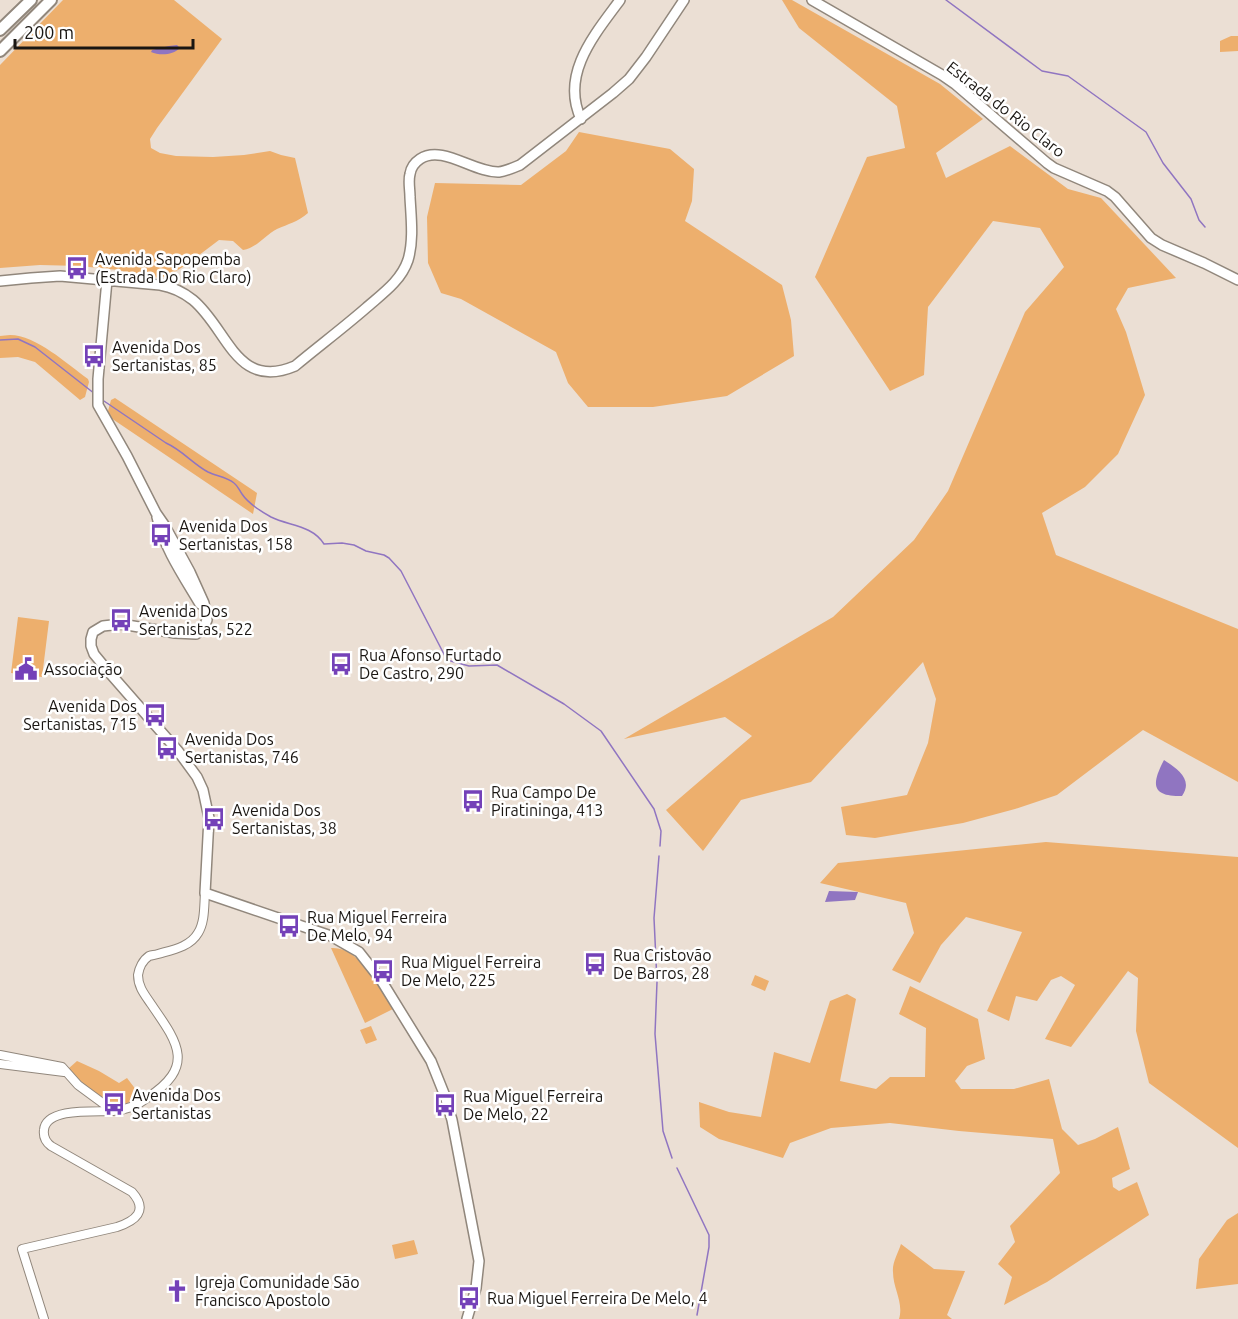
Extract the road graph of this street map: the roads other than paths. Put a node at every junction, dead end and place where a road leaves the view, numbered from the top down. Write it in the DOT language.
graph roads {
  1 [pos="31,0"];
  2 [pos="51,0"];
  3 [pos="620,0"];
  4 [pos="684,0"];
  5 [pos="812,0"];
  6 [pos="0,30"];
  7 [pos="0,51"];
  8 [pos="581,119"];
  9 [pos="107,280"];
  10 [pos="1238,280"];
  11 [pos="0,281"];
  12 [pos="156,513"];
  13 [pos="163,535"];
  14 [pos="176,546"];
  15 [pos="206,613"];
  16 [pos="205,893"];
  17 [pos="0,1055"];
  18 [pos="0,1064"];
  19 [pos="64,1070"];
  20 [pos="114,1111"];
  21 [pos="44,1319"];
  22 [pos="467,1319"];
  1 -- 6 [label="highway"];
  2 -- 7 [label="highway"];
  3 -- 8 [label="main road"];
  4 -- 8 [label="main road"];
  5 -- 10 [label="main road, Estrada do Rio Claro"];
  8 -- 9 [label="main road"];
  9 -- 11 [label="main road"];
  9 -- 12 [label="main road"];
  12 -- 13 [label="main road"];
  12 -- 14 [label="main road"];
  13 -- 14 [label="main road"];
  13 -- 15 [label="main road"];
  14 -- 15 [label="main road"];
  15 -- 16 [label="main road"];
  16 -- 20 [label="street"];
  16 -- 22 [label="main road"];
  17 -- 19 [label="street"];
  18 -- 19 [label="street"];
  19 -- 20 [label="street"];
  20 -- 21 [label="street"];
}
